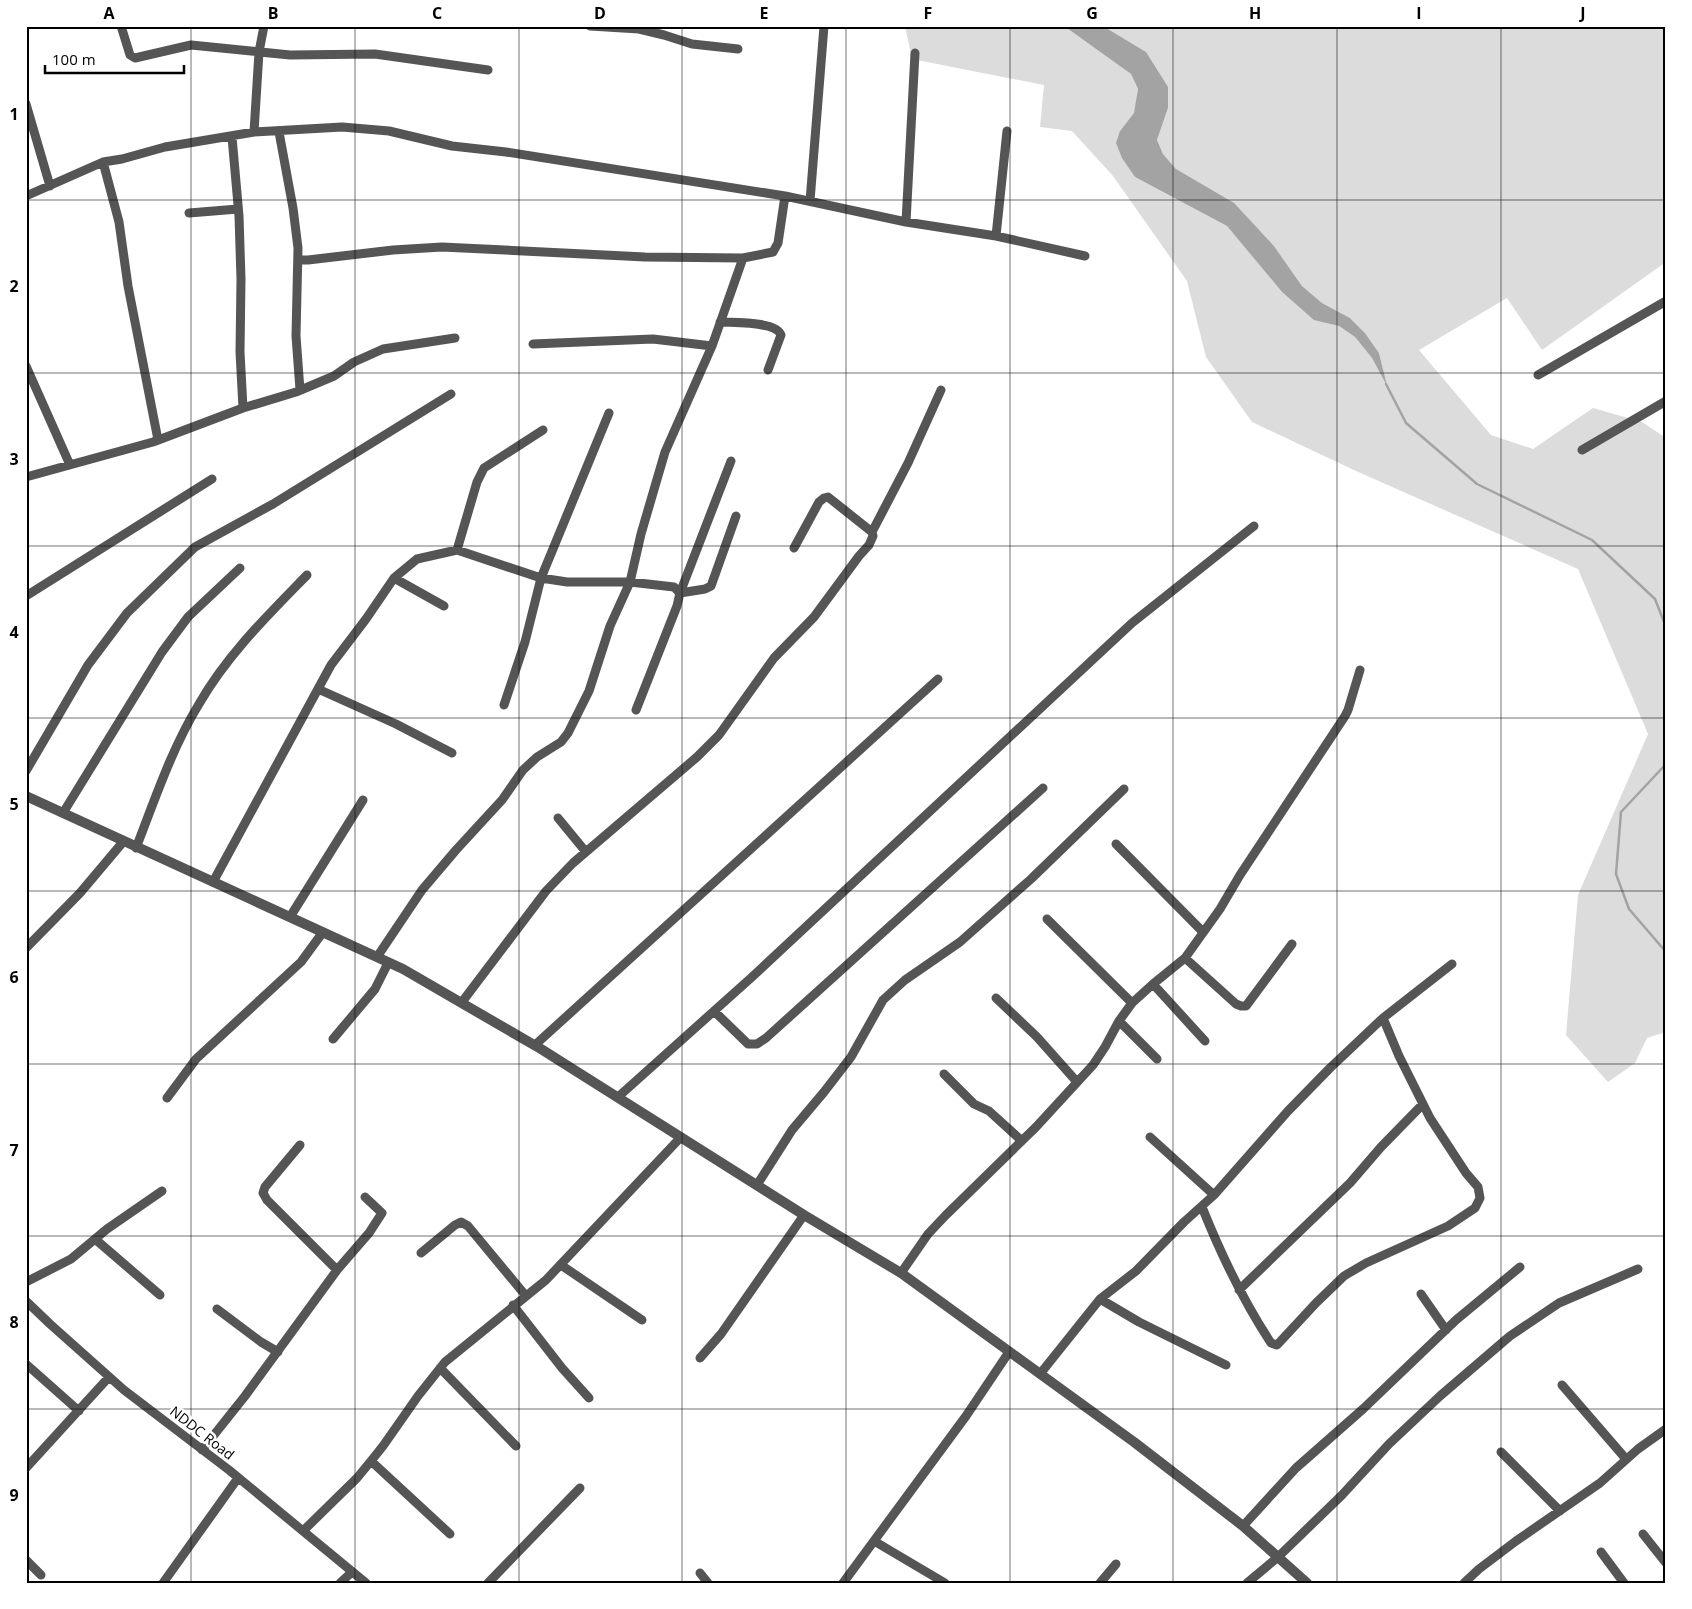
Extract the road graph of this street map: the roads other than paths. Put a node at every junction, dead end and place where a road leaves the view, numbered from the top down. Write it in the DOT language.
graph roads {
  1 [pos="122,26"];
  2 [pos="264,26"];
  3 [pos="590,26"];
  4 [pos="824,26"];
  5 [pos="738,49"];
  6 [pos="259,52"];
  7 [pos="915,53"];
  8 [pos="488,70"];
  9 [pos="26,104"];
  10 [pos="1007,131"];
  11 [pos="254,132"];
  12 [pos="279,132"];
  13 [pos="232,136"];
  14 [pos="103,162"];
  15 [pos="50,186"];
  16 [pos="26,196"];
  17 [pos="785,196"];
  18 [pos="810,201"];
  19 [pos="238,208"];
  20 [pos="189,214"];
  21 [pos="906,222"];
  22 [pos="996,236"];
  23 [pos="1084,256"];
  24 [pos="743,258"];
  25 [pos="299,260"];
  26 [pos="1666,301"];
  27 [pos="720,322"];
  28 [pos="455,338"];
  29 [pos="533,344"];
  30 [pos="712,346"];
  31 [pos="26,366"];
  32 [pos="768,370"];
  33 [pos="1538,376"];
  34 [pos="300,390"];
  35 [pos="941,390"];
  36 [pos="451,394"];
  37 [pos="1666,401"];
  38 [pos="242,408"];
  39 [pos="609,413"];
  40 [pos="543,430"];
  41 [pos="158,440"];
  42 [pos="1582,450"];
  43 [pos="731,461"];
  44 [pos="70,465"];
  45 [pos="26,477"];
  46 [pos="212,479"];
  47 [pos="736,516"];
  48 [pos="1254,526"];
  49 [pos="872,532"];
  50 [pos="794,548"];
  51 [pos="457,550"];
  52 [pos="240,568"];
  53 [pos="307,575"];
  54 [pos="394,578"];
  55 [pos="541,578"];
  56 [pos="630,582"];
  57 [pos="680,593"];
  58 [pos="26,596"];
  59 [pos="444,606"];
  60 [pos="1360,670"];
  61 [pos="938,679"];
  62 [pos="318,689"];
  63 [pos="504,705"];
  64 [pos="636,710"];
  65 [pos="452,753"];
  66 [pos="26,771"];
  67 [pos="1043,788"];
  68 [pos="1124,789"];
  69 [pos="26,796"];
  70 [pos="363,800"];
  71 [pos="63,813"];
  72 [pos="558,818"];
  73 [pos="123,842"];
  74 [pos="1116,844"];
  75 [pos="136,848"];
  76 [pos="586,852"];
  77 [pos="213,882"];
  78 [pos="290,917"];
  79 [pos="1047,919"];
  80 [pos="322,932"];
  81 [pos="1203,932"];
  82 [pos="1292,944"];
  83 [pos="26,948"];
  84 [pos="377,957"];
  85 [pos="1185,958"];
  86 [pos="388,963"];
  87 [pos="1452,964"];
  88 [pos="1153,984"];
  89 [pos="996,998"];
  90 [pos="462,1002"];
  91 [pos="1132,1003"];
  92 [pos="714,1011"];
  93 [pos="1383,1018"];
  94 [pos="1119,1021"];
  95 [pos="332,1040"];
  96 [pos="1205,1041"];
  97 [pos="535,1045"];
  98 [pos="1157,1059"];
  99 [pos="944,1074"];
  100 [pos="1077,1082"];
  101 [pos="618,1097"];
  102 [pos="167,1098"];
  103 [pos="1424,1104"];
  104 [pos="681,1137"];
  105 [pos="1150,1137"];
  106 [pos="1022,1141"];
  107 [pos="300,1145"];
  108 [pos="757,1185"];
  109 [pos="162,1191"];
  110 [pos="1214,1195"];
  111 [pos="365,1196"];
  112 [pos="1202,1207"];
  113 [pos="804,1215"];
  114 [pos="95,1239"];
  115 [pos="420,1253"];
  116 [pos="561,1265"];
  117 [pos="1520,1267"];
  118 [pos="1638,1269"];
  119 [pos="337,1270"];
  120 [pos="901,1273"];
  121 [pos="26,1282"];
  122 [pos="1239,1290"];
  123 [pos="160,1294"];
  124 [pos="1421,1294"];
  125 [pos="526,1296"];
  126 [pos="1100,1300"];
  127 [pos="26,1301"];
  128 [pos="513,1306"];
  129 [pos="217,1310"];
  130 [pos="642,1320"];
  131 [pos="1446,1330"];
  132 [pos="278,1352"];
  133 [pos="1009,1352"];
  134 [pos="700,1358"];
  135 [pos="26,1364"];
  136 [pos="1226,1365"];
  137 [pos="440,1368"];
  138 [pos="1040,1374"];
  139 [pos="110,1377"];
  140 [pos="1562,1385"];
  141 [pos="589,1398"];
  142 [pos="79,1411"];
  143 [pos="1666,1429"];
  144 [pos="516,1446"];
  145 [pos="202,1450"];
  146 [pos="1501,1452"];
  147 [pos="1626,1460"];
  148 [pos="371,1461"];
  149 [pos="26,1468"];
  150 [pos="238,1478"];
  151 [pos="580,1488"];
  152 [pos="1560,1511"];
  153 [pos="1243,1526"];
  154 [pos="303,1532"];
  155 [pos="450,1534"];
  156 [pos="1643,1534"];
  157 [pos="874,1541"];
  158 [pos="1601,1552"];
  159 [pos="1278,1557"];
  160 [pos="26,1560"];
  161 [pos="1666,1563"];
  162 [pos="1116,1564"];
  163 [pos="352,1572"];
  164 [pos="700,1573"];
  165 [pos="41,1575"];
  166 [pos="163,1583"];
  167 [pos="340,1583"];
  168 [pos="366,1583"];
  169 [pos="488,1583"];
  170 [pos="708,1583"];
  171 [pos="843,1583"];
  172 [pos="945,1583"];
  173 [pos="1100,1583"];
  174 [pos="1247,1583"];
  175 [pos="1307,1583"];
  176 [pos="1464,1583"];
  177 [pos="1624,1583"];
  1 -- 6 [label="street"];
  2 -- 6 [label="street"];
  3 -- 5 [label="street"];
  4 -- 18 [label="street"];
  6 -- 8 [label="street"];
  6 -- 11 [label="street"];
  7 -- 21 [label="street"];
  9 -- 15 [label="street"];
  10 -- 22 [label="street"];
  11 -- 12 [label="street"];
  11 -- 13 [label="street"];
  12 -- 17 [label="street"];
  12 -- 25 [label="street"];
  13 -- 14 [label="street"];
  13 -- 19 [label="street"];
  14 -- 15 [label="street"];
  14 -- 41 [label="street"];
  15 -- 16 [label="street"];
  17 -- 18 [label="street"];
  17 -- 24 [label="street"];
  18 -- 21 [label="street"];
  19 -- 20 [label="street"];
  19 -- 38 [label="street"];
  21 -- 22 [label="street"];
  22 -- 23 [label="street"];
  24 -- 25 [label="street"];
  24 -- 27 [label="street"];
  25 -- 34 [label="street"];
  26 -- 33 [label="street"];
  27 -- 30 [label="street"];
  27 -- 32 [label="street"];
  28 -- 34 [label="street"];
  29 -- 30 [label="street"];
  30 -- 56 [label="street"];
  31 -- 44 [label="street"];
  34 -- 38 [label="street"];
  35 -- 49 [label="street"];
  36 -- 66 [label="street"];
  37 -- 42 [label="street"];
  38 -- 41 [label="street"];
  39 -- 55 [label="street"];
  40 -- 51 [label="street"];
  41 -- 44 [label="street"];
  43 -- 57 [label="street"];
  44 -- 45 [label="street"];
  46 -- 58 [label="street"];
  47 -- 57 [label="street"];
  48 -- 92 [label="street"];
  49 -- 50 [label="street"];
  49 -- 76 [label="street"];
  51 -- 54 [label="street"];
  51 -- 55 [label="street"];
  52 -- 71 [label="street"];
  53 -- 75 [label="street"];
  54 -- 59 [label="street"];
  54 -- 62 [label="street"];
  55 -- 56 [label="street"];
  55 -- 63 [label="street"];
  56 -- 57 [label="street"];
  56 -- 84 [label="street"];
  57 -- 64 [label="street"];
  60 -- 81 [label="street"];
  61 -- 97 [label="street"];
  62 -- 65 [label="street"];
  62 -- 77 [label="street"];
  67 -- 92 [label="street"];
  68 -- 108 [label="street"];
  69 -- 71 [label="street"];
  70 -- 78 [label="street"];
  71 -- 73 [label="street"];
  72 -- 76 [label="street"];
  73 -- 75 [label="street"];
  73 -- 83 [label="street"];
  74 -- 81 [label="street"];
  75 -- 77 [label="street"];
  76 -- 90 [label="street"];
  77 -- 78 [label="street"];
  78 -- 80 [label="street"];
  79 -- 91 [label="street"];
  80 -- 84 [label="street"];
  80 -- 102 [label="street"];
  81 -- 85 [label="street"];
  82 -- 85 [label="street"];
  84 -- 86 [label="street"];
  85 -- 88 [label="street"];
  86 -- 90 [label="street"];
  86 -- 95 [label="street"];
  87 -- 93 [label="street"];
  88 -- 91 [label="street"];
  88 -- 96 [label="street"];
  89 -- 100 [label="street"];
  90 -- 97 [label="street"];
  91 -- 94 [label="street"];
  92 -- 101 [label="street"];
  93 -- 103 [label="street"];
  93 -- 110 [label="street"];
  94 -- 98 [label="street"];
  94 -- 100 [label="street"];
  97 -- 101 [label="street"];
  99 -- 106 [label="street"];
  100 -- 106 [label="street"];
  101 -- 104 [label="street"];
  103 -- 122 [label="street"];
  103 -- 122 [label="street"];
  104 -- 108 [label="street"];
  104 -- 116 [label="street"];
  105 -- 110 [label="street"];
  106 -- 120 [label="street"];
  107 -- 119 [label="street"];
  108 -- 113 [label="street"];
  109 -- 114 [label="street"];
  110 -- 112 [label="street"];
  111 -- 119 [label="street"];
  112 -- 122 [label="street"];
  112 -- 126 [label="street"];
  113 -- 120 [label="street"];
  113 -- 134 [label="street"];
  114 -- 121 [label="street"];
  114 -- 123 [label="street"];
  115 -- 125 [label="street"];
  116 -- 125 [label="street"];
  116 -- 130 [label="street"];
  117 -- 131 [label="street"];
  118 -- 159 [label="street"];
  119 -- 132 [label="street"];
  120 -- 133 [label="street"];
  124 -- 131 [label="street"];
  125 -- 128 [label="street"];
  126 -- 136 [label="street"];
  126 -- 138 [label="street"];
  127 -- 139 [label="street, NDDC Road"];
  128 -- 137 [label="street"];
  128 -- 141 [label="street"];
  129 -- 132 [label="street"];
  131 -- 153 [label="street"];
  132 -- 145 [label="street"];
  133 -- 138 [label="street"];
  133 -- 157 [label="street"];
  135 -- 142 [label="street"];
  137 -- 144 [label="street"];
  137 -- 148 [label="street"];
  138 -- 153 [label="street"];
  139 -- 142 [label="street"];
  139 -- 145 [label="street, NDDC Road"];
  140 -- 147 [label="street"];
  142 -- 149 [label="street"];
  143 -- 147 [label="street"];
  145 -- 150 [label="street, NDDC Road"];
  146 -- 152 [label="street"];
  147 -- 152 [label="street"];
  148 -- 154 [label="street"];
  148 -- 155 [label="street"];
  150 -- 154 [label="street, NDDC Road"];
  150 -- 166 [label="street"];
  151 -- 169 [label="street"];
  152 -- 176 [label="street"];
  153 -- 159 [label="street"];
  154 -- 163 [label="street, NDDC Road"];
  156 -- 161 [label="street"];
  157 -- 171 [label="street"];
  157 -- 172 [label="street"];
  158 -- 177 [label="street"];
  159 -- 174 [label="street"];
  159 -- 175 [label="street"];
  160 -- 165 [label="street"];
  162 -- 173 [label="street"];
  163 -- 167 [label="street"];
  163 -- 168 [label="street, NDDC Road"];
  164 -- 170 [label="street"];
}
